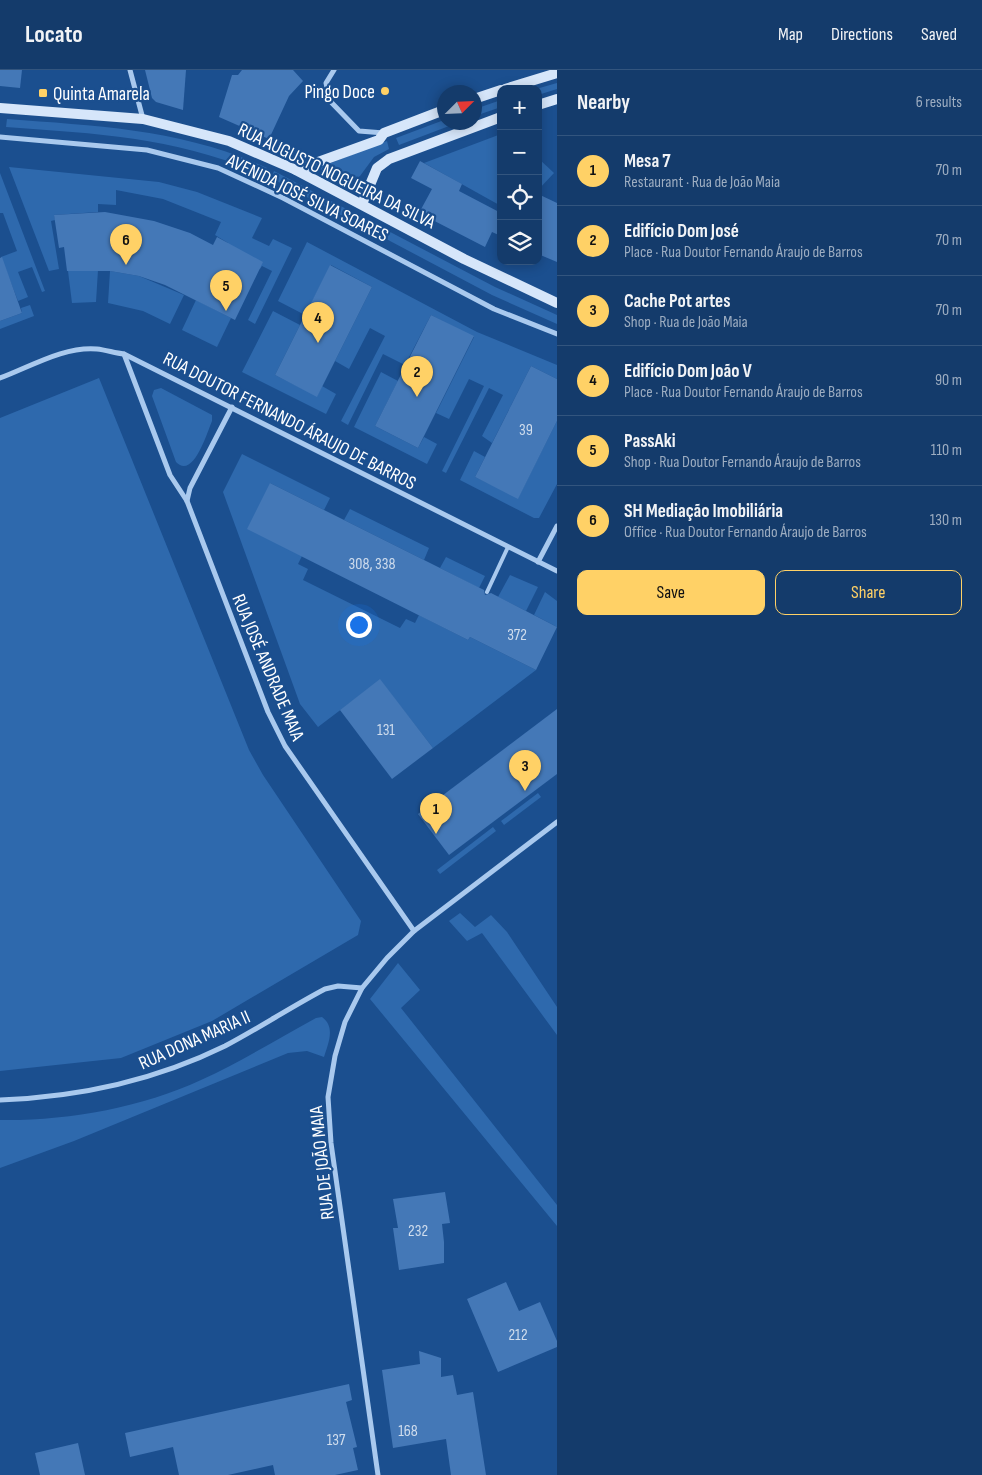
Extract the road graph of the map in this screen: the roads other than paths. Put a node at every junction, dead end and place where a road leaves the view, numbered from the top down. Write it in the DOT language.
graph roads {
  1 [pos="130,70"];
  2 [pos="334,70"];
  3 [pos="557,73"];
  4 [pos="518,85"];
  5 [pos="497,91"];
  6 [pos="482,96"];
  7 [pos="557,100"];
  8 [pos="542,104"];
  9 [pos="0,108"];
  10 [pos="437,113"];
  11 [pos="497,118"];
  12 [pos="143,119"];
  13 [pos="384,133"];
  14 [pos="0,137"];
  15 [pos="296,170"];
  16 [pos="362,204"];
  17 [pos="557,303"];
  18 [pos="557,334"];
  19 [pos="124,354"];
  20 [pos="0,378"];
  21 [pos="232,407"];
  22 [pos="187,501"];
  23 [pos="557,526"];
  24 [pos="508,547"];
  25 [pos="538,562"];
  26 [pos="557,571"];
  27 [pos="488,592"];
  28 [pos="557,822"];
  29 [pos="414,931"];
  30 [pos="362,988"];
  31 [pos="0,1100"];
  32 [pos="378,1475"];
  1 -- 12 [label="street"];
  2 -- 13 [label="street"];
  3 -- 4 [label="main road"];
  5 -- 6 [label="main road"];
  7 -- 8 [label="main road"];
  9 -- 12 [label="main road, RUA AUGUSTO NOGUEIRA DA SILVA"];
  10 -- 13 [label="main road"];
  11 -- 16 [label="main road"];
  12 -- 15 [label="main road, RUA AUGUSTO NOGUEIRA DA SILVA"];
  13 -- 15 [label="main road"];
  14 -- 18 [label="street, AVENIDA JOSÉ SILVA SOARES"];
  15 -- 16 [label="main road, RUA AUGUSTO NOGUEIRA DA SILVA"];
  16 -- 17 [label="main road, RUA AUGUSTO NOGUEIRA DA SILVA"];
  19 -- 20 [label="street, RUA DOUTOR FERNANDO ÁRAUJO DE BARROS"];
  19 -- 21 [label="street, RUA DOUTOR FERNANDO ÁRAUJO DE BARROS"];
  19 -- 22 [label="street, RUA JOSÉ ANDRADE MAIA"];
  21 -- 22 [label="street"];
  21 -- 24 [label="street, RUA DOUTOR FERNANDO ÁRAUJO DE BARROS"];
  22 -- 29 [label="street, RUA JOSÉ ANDRADE MAIA"];
  23 -- 25 [label="street"];
  24 -- 25 [label="street, RUA DOUTOR FERNANDO ÁRAUJO DE BARROS"];
  24 -- 27 [label="lane"];
  25 -- 26 [label="street, RUA DOUTOR FERNANDO ÁRAUJO DE BARROS"];
  28 -- 29 [label="street, RUA DE JOÃO MAIA"];
  29 -- 30 [label="street, RUA DE JOÃO MAIA"];
  30 -- 31 [label="street, RUA DONA MARIA II"];
  30 -- 32 [label="street, RUA DE JOÃO MAIA"];
}
